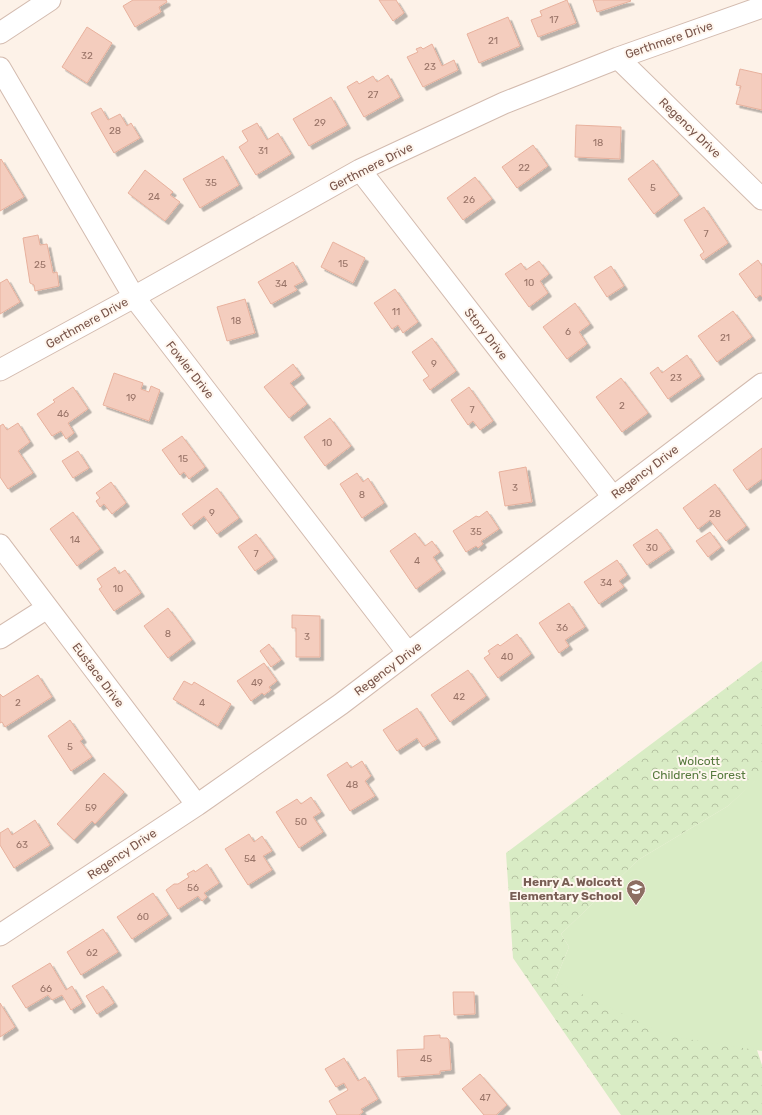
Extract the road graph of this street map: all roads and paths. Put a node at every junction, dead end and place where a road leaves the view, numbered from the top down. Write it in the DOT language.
graph roads {
  1 [pos="50,0"];
  2 [pos="762,7"];
  3 [pos="0,33"];
  4 [pos="618,58"];
  5 [pos="0,68"];
  6 [pos="360,170"];
  7 [pos="762,199"];
  8 [pos="134,297"];
  9 [pos="0,370"];
  10 [pos="762,384"];
  11 [pos="613,497"];
  12 [pos="0,545"];
  13 [pos="47,608"];
  14 [pos="0,638"];
  15 [pos="408,653"];
  16 [pos="196,805"];
  17 [pos="0,935"];
  1 -- 3 [label="street"];
  2 -- 4 [label="street, Gerthmere Drive"];
  4 -- 6 [label="street, Gerthmere Drive"];
  4 -- 7 [label="street, Regency Drive"];
  5 -- 8 [label="street, Fowler Drive"];
  6 -- 8 [label="street, Gerthmere Drive"];
  6 -- 11 [label="street, Story Drive"];
  8 -- 9 [label="street, Gerthmere Drive"];
  8 -- 15 [label="street, Fowler Drive"];
  10 -- 11 [label="street, Regency Drive"];
  11 -- 15 [label="street, Regency Drive"];
  12 -- 13 [label="street, Eustace Drive"];
  13 -- 14 [label="street"];
  13 -- 16 [label="street, Eustace Drive"];
  15 -- 16 [label="street, Regency Drive"];
  16 -- 17 [label="street, Regency Drive"];
}
